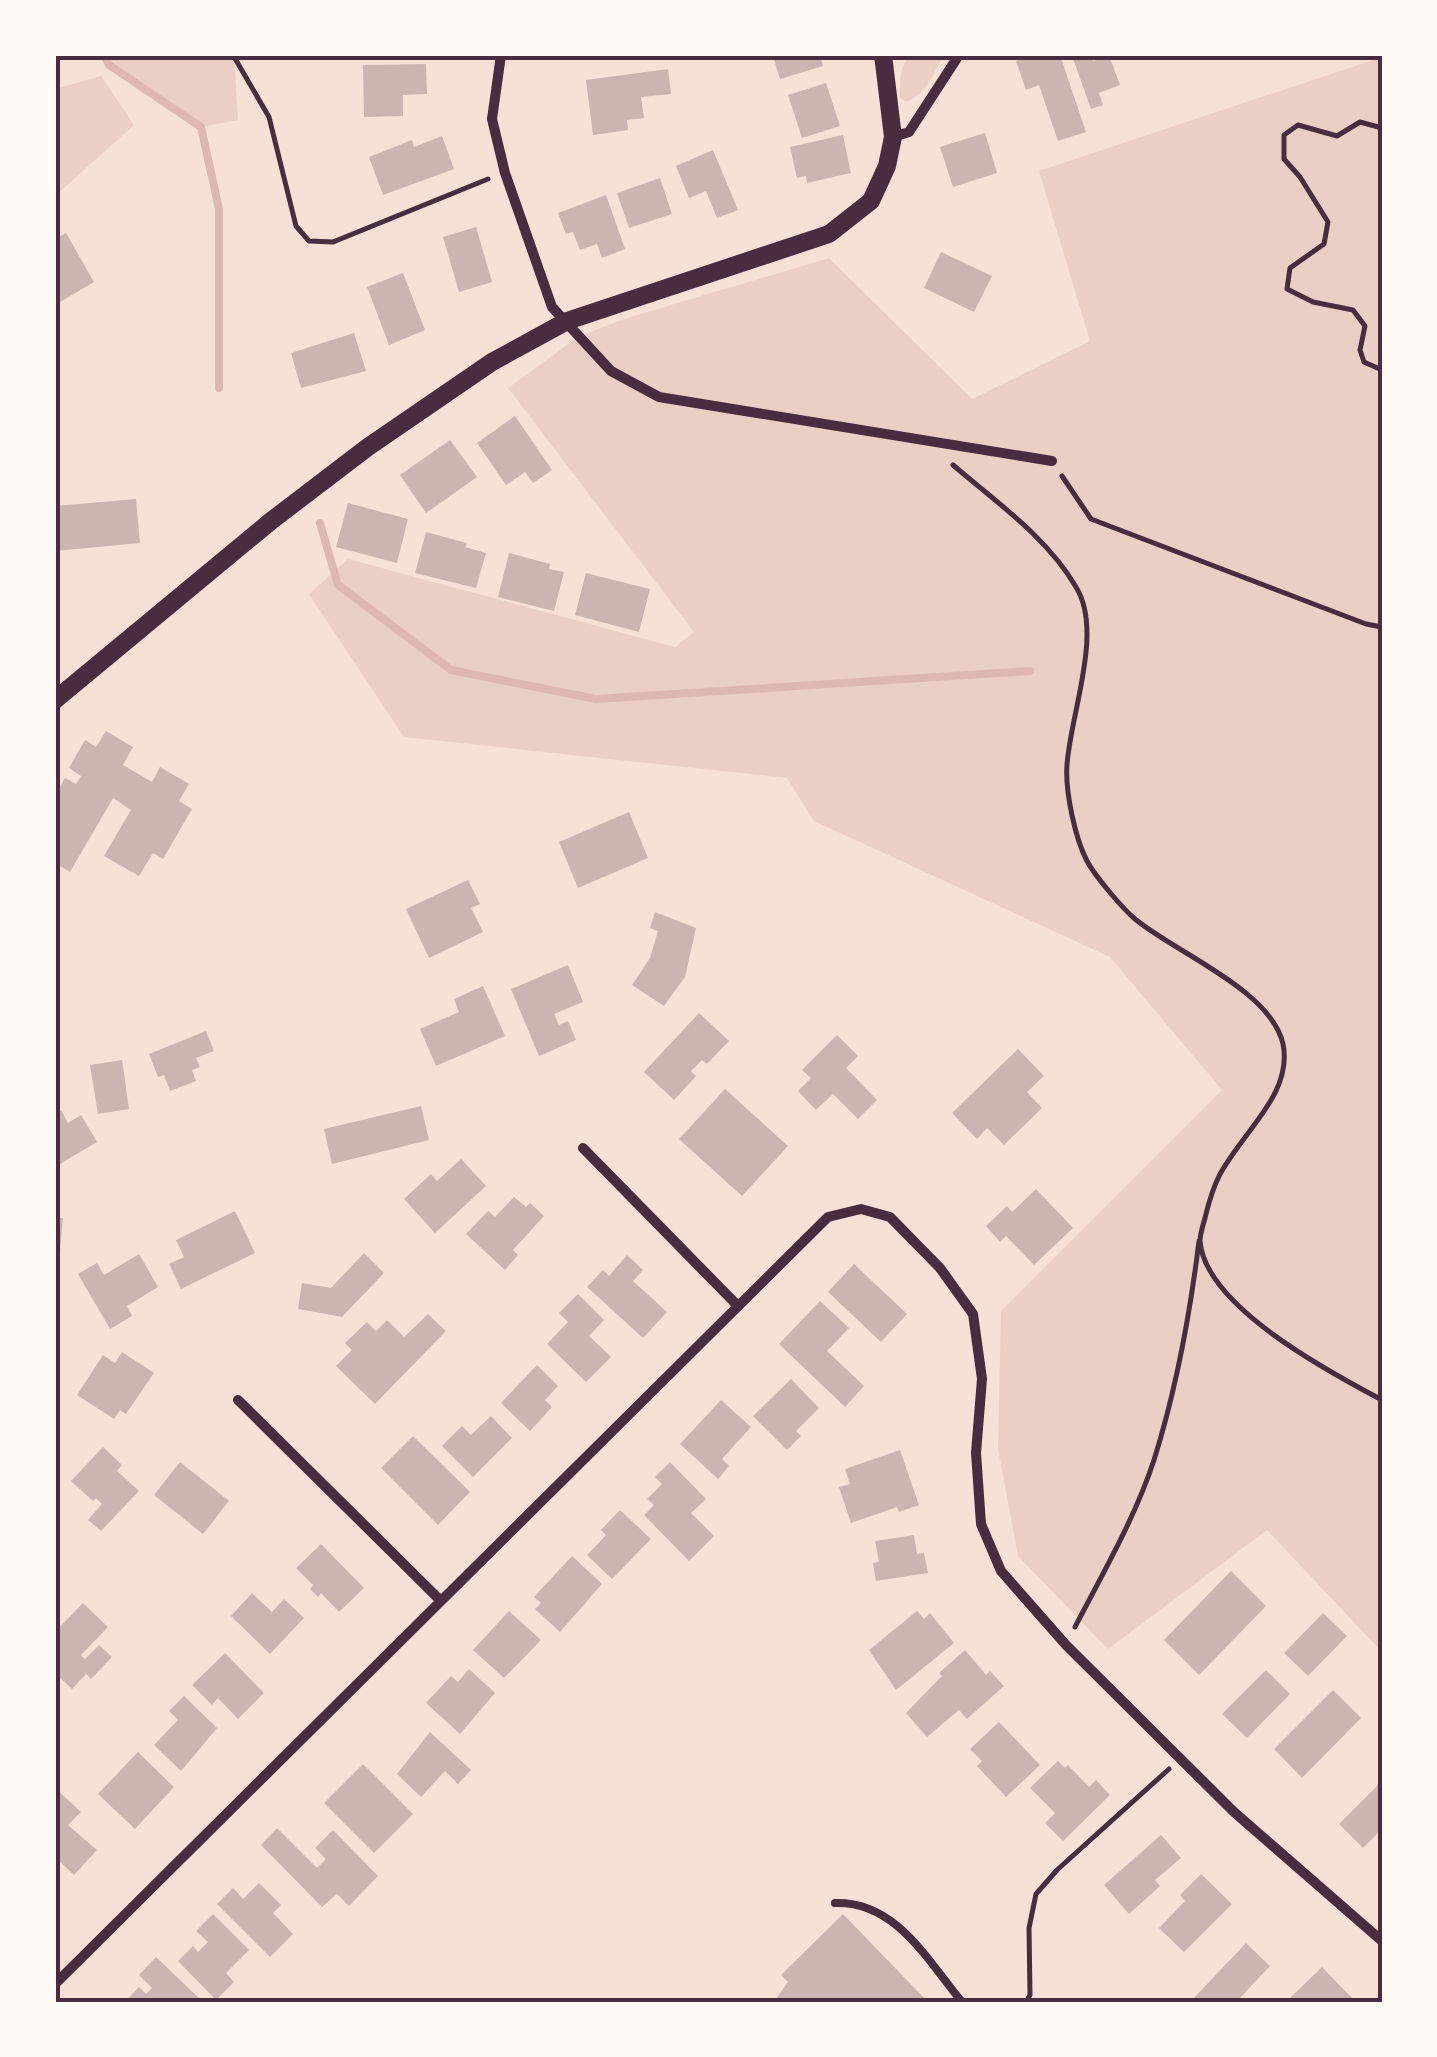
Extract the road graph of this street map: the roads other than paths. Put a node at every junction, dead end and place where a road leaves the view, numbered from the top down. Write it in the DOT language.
graph roads {
  1 [pos="502,55"];
  2 [pos="883,55"];
  3 [pos="959,55"];
  4 [pos="893,137"];
  5 [pos="567,321"];
  6 [pos="1052,461"];
  7 [pos="55,700"];
  8 [pos="583,1148"];
  9 [pos="738,1306"];
  10 [pos="238,1400"];
  11 [pos="440,1600"];
  12 [pos="835,1903"];
  13 [pos="1382,1941"];
  14 [pos="55,1984"];
  15 [pos="962,2002"];
  1 -- 5 [label="street"];
  2 -- 4 [label="street"];
  3 -- 4 [label="street"];
  4 -- 5 [label="street"];
  5 -- 6 [label="street"];
  5 -- 7 [label="street"];
  8 -- 9 [label="street"];
  9 -- 11 [label="street"];
  9 -- 13 [label="street"];
  10 -- 11 [label="street"];
  11 -- 14 [label="street"];
  12 -- 15 [label="lane"];
}
